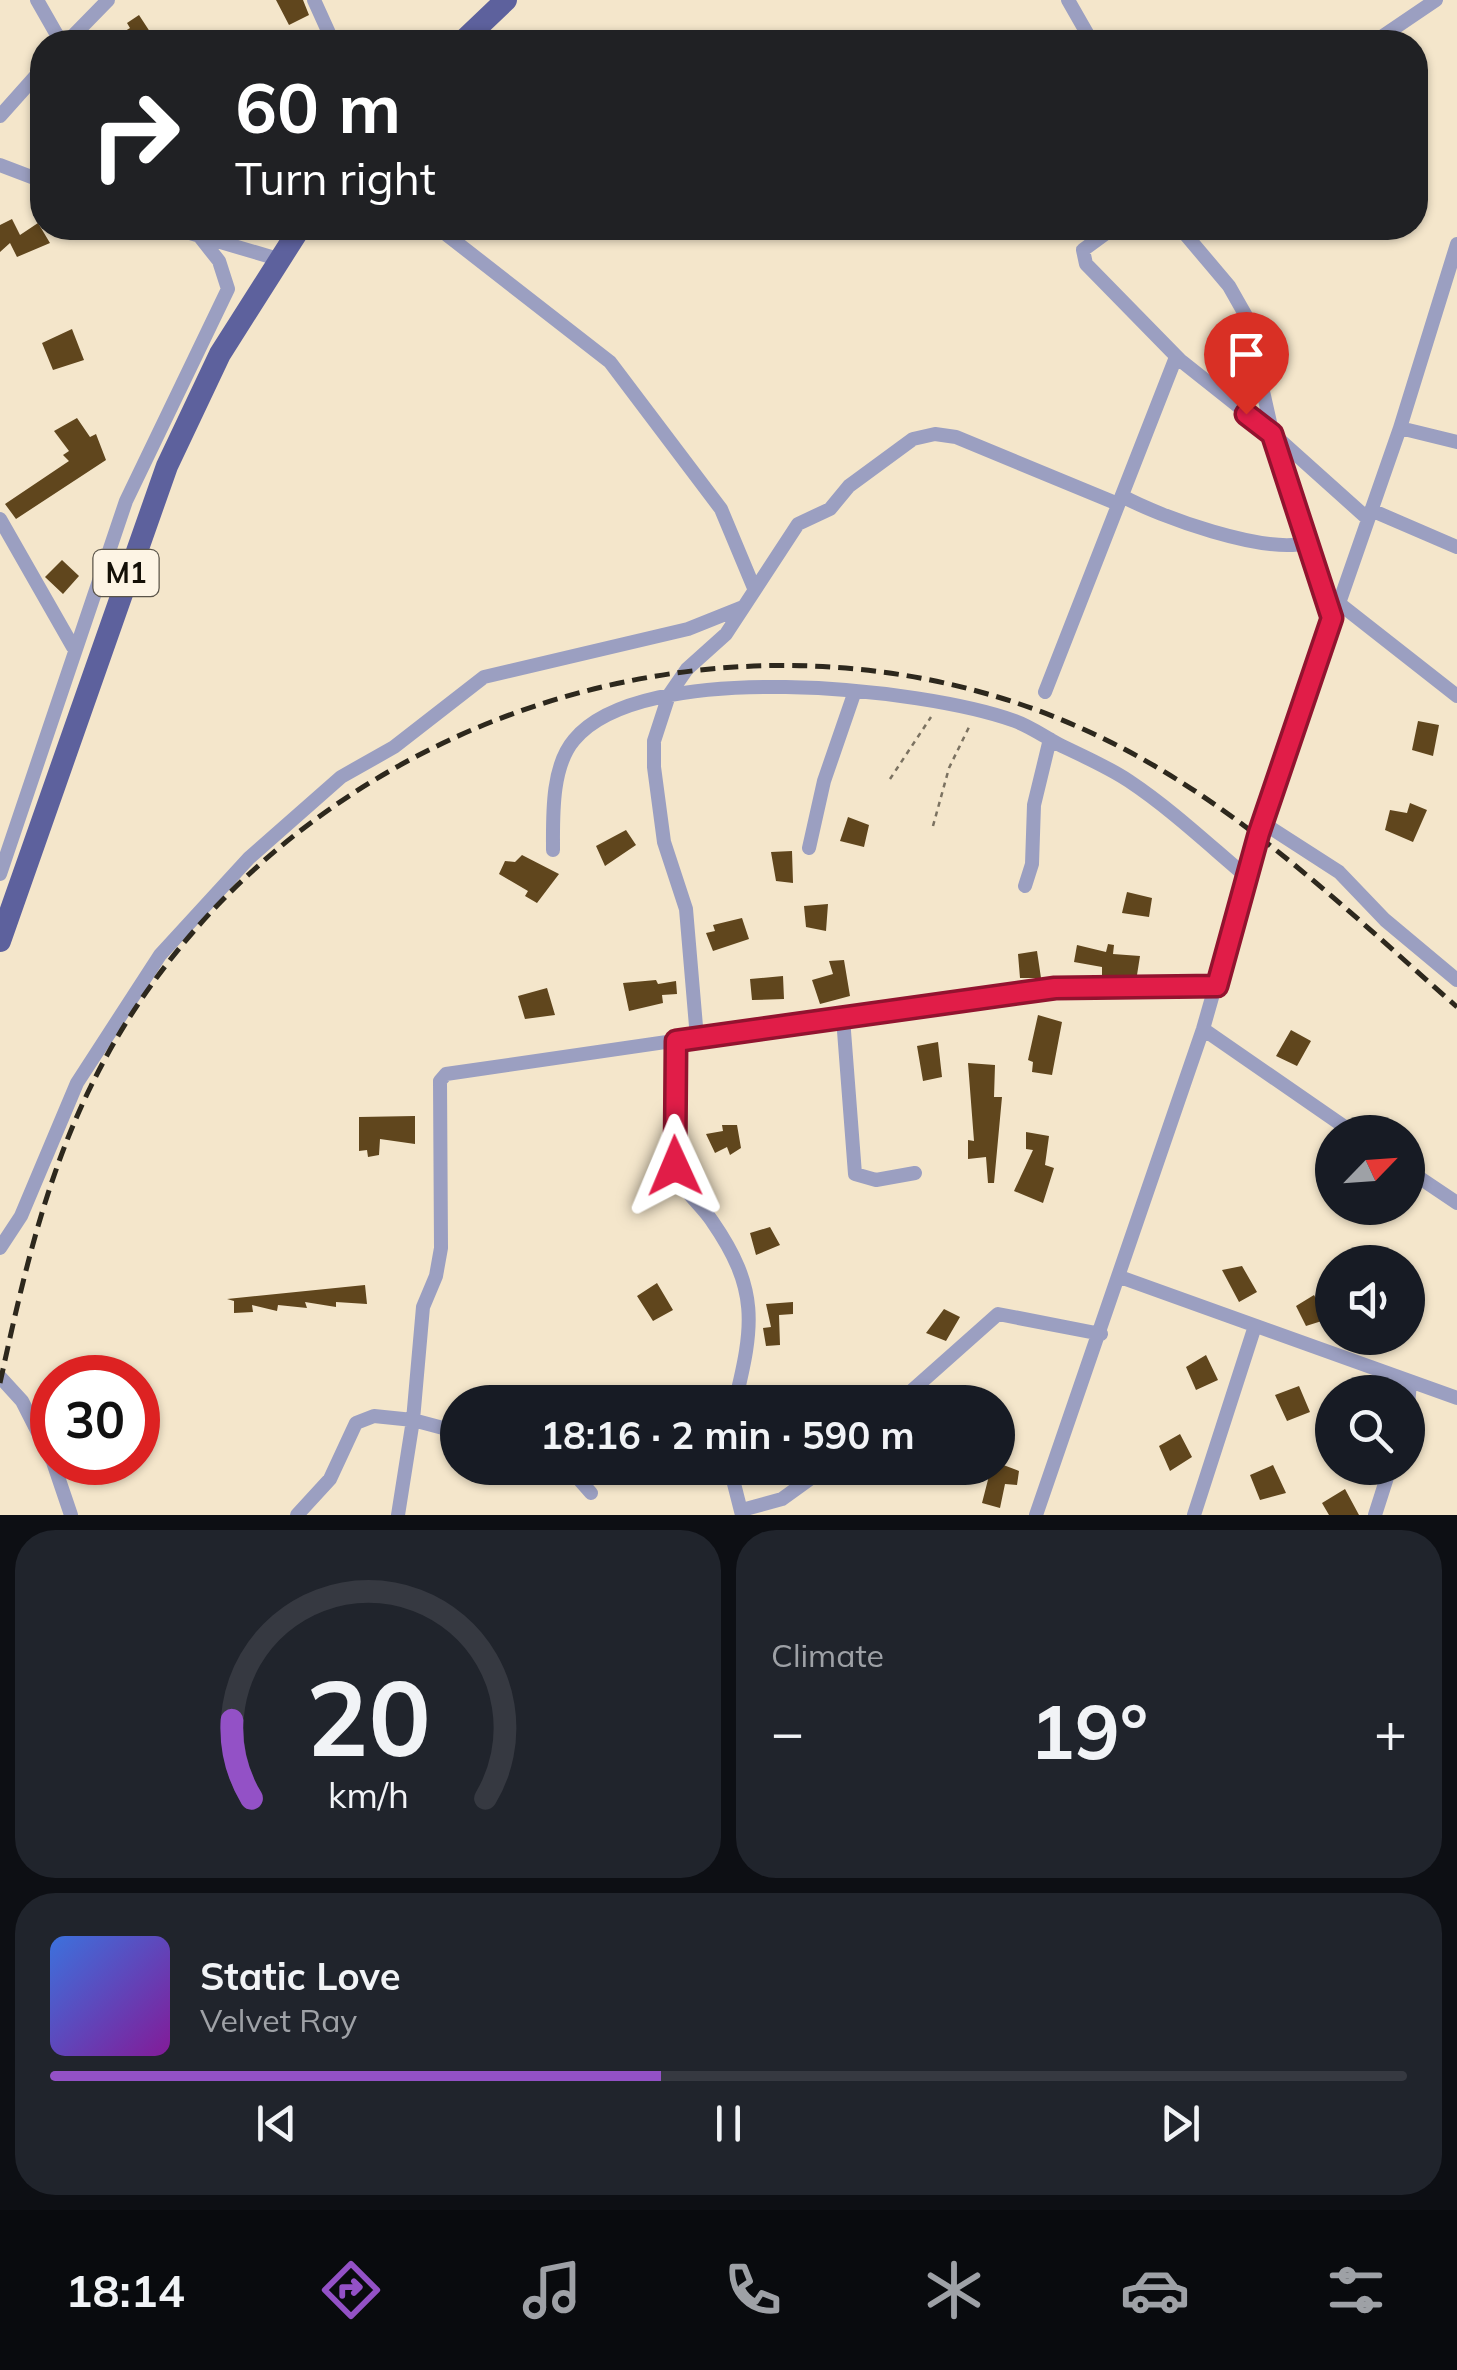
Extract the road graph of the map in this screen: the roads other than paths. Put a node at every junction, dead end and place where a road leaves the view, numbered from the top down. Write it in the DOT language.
graph roads {
  1 [pos="36,0"];
  2 [pos="108,0"];
  3 [pos="314,0"];
  4 [pos="506,0"];
  5 [pos="1068,0"];
  6 [pos="1436,0"];
  7 [pos="56,30"];
  8 [pos="77,30"];
  9 [pos="328,30"];
  10 [pos="475,30"];
  11 [pos="1085,30"];
  12 [pos="1392,30"];
  13 [pos="30,82"];
  14 [pos="0,116"];
  15 [pos="0,166"];
  16 [pos="30,177"];
  17 [pos="202,240"];
  18 [pos="210,240"];
  19 [pos="292,240"];
  20 [pos="453,240"];
  21 [pos="1097,240"];
  22 [pos="1190,240"];
  23 [pos="1457,244"];
  24 [pos="278,260"];
  25 [pos="1176,356"];
  26 [pos="1400,428"];
  27 [pos="1272,434"];
  28 [pos="1457,442"];
  29 [pos="1120,500"];
  30 [pos="1370,514"];
  31 [pos="0,519"];
  32 [pos="1306,544"];
  33 [pos="1457,547"];
  34 [pos="754,588"];
  35 [pos="1336,602"];
  36 [pos="743,608"];
  37 [pos="1332,618"];
  38 [pos="73,647"];
  39 [pos="855,691"];
  40 [pos="1045,692"];
  41 [pos="669,695"];
  42 [pos="1457,696"];
  43 [pos="1050,738"];
  44 [pos="1263,823"];
  45 [pos="809,848"];
  46 [pos="553,850"];
  47 [pos="0,874"];
  48 [pos="1247,877"];
  49 [pos="1025,886"];
  50 [pos="6,900"];
  51 [pos="0,941"];
  52 [pos="1457,980"];
  53 [pos="1217,986"];
  54 [pos="843,1018"];
  55 [pos="1204,1029"];
  56 [pos="697,1038"];
  57 [pos="676,1041"];
  58 [pos="1328,1115"];
  59 [pos="915,1173"];
  60 [pos="1425,1181"];
  61 [pos="1457,1203"];
  62 [pos="0,1248"];
  63 [pos="1120,1276"];
  64 [pos="1256,1326"];
  65 [pos="1101,1334"];
  66 [pos="1391,1375"];
  67 [pos="0,1378"];
  68 [pos="738,1385"];
  69 [pos="918,1385"];
  70 [pos="1425,1387"];
  71 [pos="1457,1398"];
  72 [pos="30,1416"];
  73 [pos="413,1420"];
  74 [pos="440,1427"];
  75 [pos="61,1485"];
  76 [pos="584,1485"];
  77 [pos="735,1485"];
  78 [pos="801,1485"];
  79 [pos="1385,1485"];
  80 [pos="591,1493"];
  81 [pos="742,1512"];
  82 [pos="71,1515"];
  83 [pos="297,1515"];
  84 [pos="398,1515"];
  85 [pos="1036,1515"];
  86 [pos="1194,1515"];
  87 [pos="1376,1515"];
  1 -- 7 [label="street"];
  2 -- 8 [label="street"];
  3 -- 9 [label="street"];
  4 -- 10 [label="main road"];
  5 -- 11 [label="street"];
  6 -- 12 [label="street"];
  13 -- 14 [label="street"];
  15 -- 16 [label="street"];
  17 -- 38 [label="street"];
  18 -- 24 [label="street"];
  19 -- 24 [label="main road, M1"];
  20 -- 34 [label="street"];
  21 -- 25 [label="street"];
  22 -- 27 [label="street"];
  23 -- 26 [label="street"];
  24 -- 50 [label="main road, M1"];
  25 -- 27 [label="street"];
  25 -- 29 [label="street"];
  26 -- 28 [label="street"];
  26 -- 30 [label="street"];
  27 -- 30 [label="street"];
  27 -- 32 [label="street"];
  29 -- 32 [label="street"];
  29 -- 34 [label="street"];
  29 -- 40 [label="street"];
  30 -- 33 [label="street"];
  30 -- 35 [label="street"];
  31 -- 38 [label="street"];
  32 -- 37 [label="street"];
  34 -- 36 [label="street"];
  35 -- 37 [label="street"];
  35 -- 42 [label="street"];
  36 -- 41 [label="street"];
  36 -- 62 [label="street"];
  37 -- 44 [label="street"];
  38 -- 47 [label="street"];
  39 -- 41 [label="street"];
  39 -- 43 [label="street"];
  39 -- 45 [label="street"];
  41 -- 46 [label="street"];
  41 -- 56 [label="street"];
  43 -- 48 [label="street"];
  43 -- 49 [label="street"];
  44 -- 48 [label="street"];
  44 -- 52 [label="street"];
  48 -- 53 [label="street"];
  50 -- 51 [label="main road, M1"];
  53 -- 54 [label="street"];
  53 -- 55 [label="street"];
  54 -- 56 [label="street"];
  54 -- 59 [label="street"];
  55 -- 58 [label="street"];
  55 -- 63 [label="street"];
  56 -- 57 [label="street"];
  57 -- 68 [label="street"];
  57 -- 73 [label="street"];
  60 -- 61 [label="street"];
  63 -- 64 [label="street"];
  63 -- 65 [label="street"];
  64 -- 66 [label="street"];
  64 -- 86 [label="street"];
  65 -- 69 [label="street"];
  65 -- 85 [label="street"];
  67 -- 72 [label="street"];
  70 -- 71 [label="street"];
  73 -- 74 [label="street"];
  73 -- 83 [label="street"];
  73 -- 84 [label="street"];
  75 -- 82 [label="street"];
  76 -- 80 [label="street"];
  77 -- 81 [label="street"];
  78 -- 81 [label="street"];
  79 -- 87 [label="street"];
}
